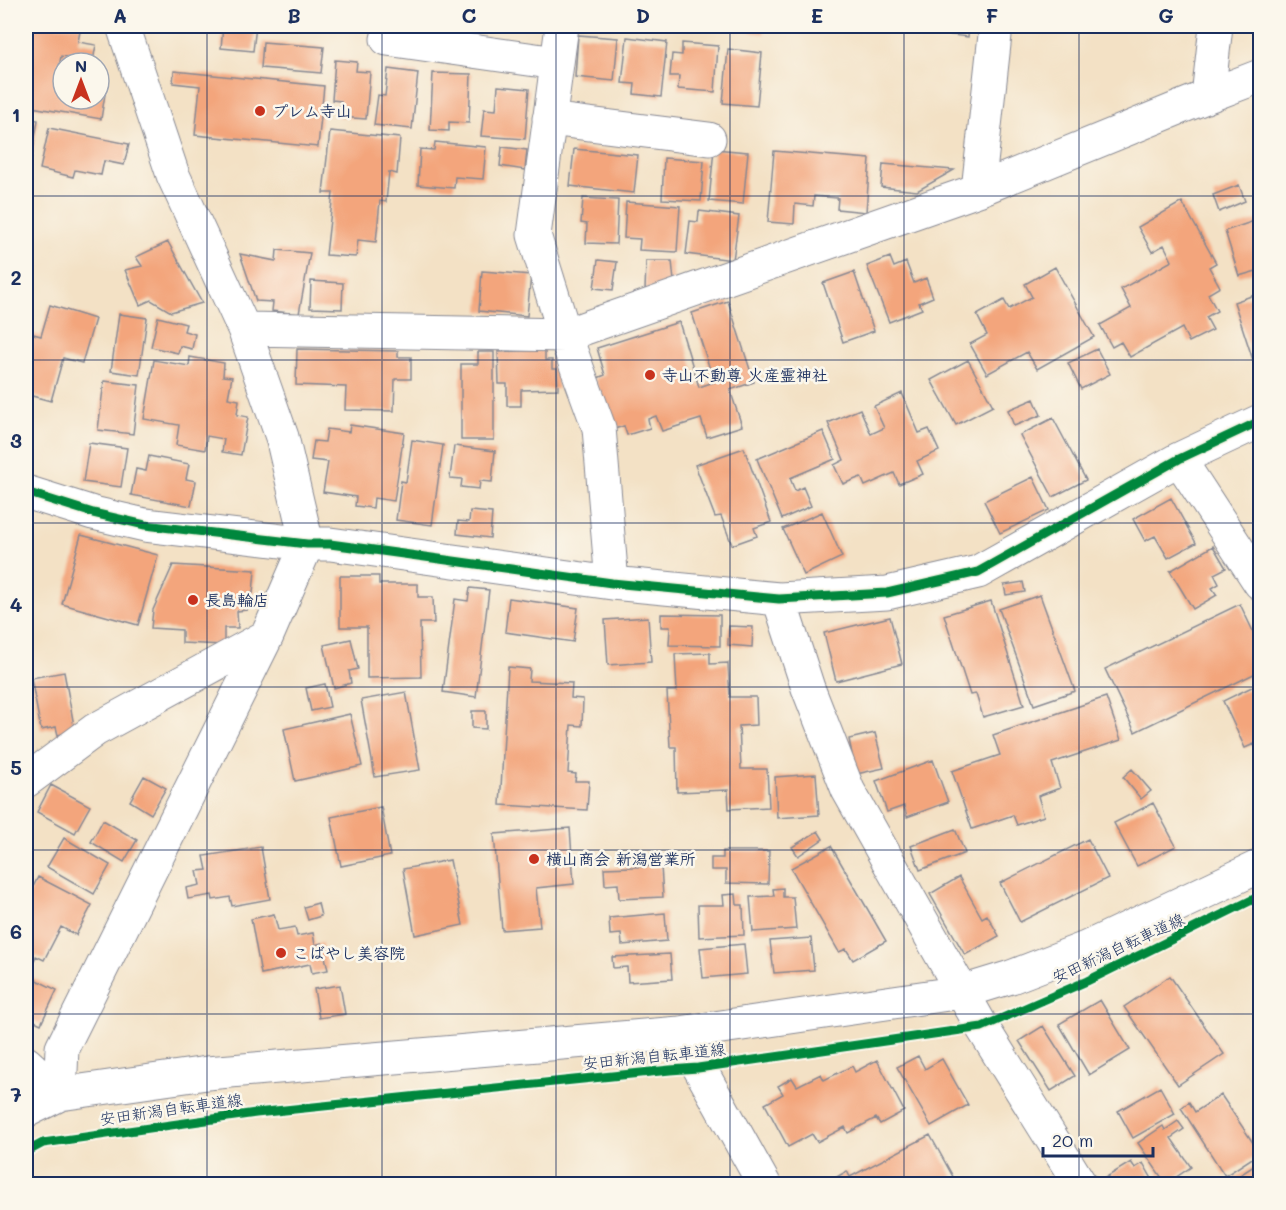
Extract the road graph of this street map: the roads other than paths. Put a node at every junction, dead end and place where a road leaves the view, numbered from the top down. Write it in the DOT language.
graph roads {
  1 [pos="123,26"];
  2 [pos="562,26"];
  3 [pos="996,26"];
  4 [pos="1215,26"];
  5 [pos="387,39"];
  6 [pos="557,63"];
  7 [pos="1260,76"];
  8 [pos="1208,96"];
  9 [pos="549,119"];
  10 [pos="709,139"];
  11 [pos="978,190"];
  12 [pos="244,329"];
  13 [pos="565,335"];
  14 [pos="1260,421"];
  15 [pos="1179,459"];
  16 [pos="26,492"];
  17 [pos="307,544"];
  18 [pos="612,583"];
  19 [pos="1260,583"];
  20 [pos="779,599"];
  21 [pos="267,636"];
  22 [pos="26,781"];
  23 [pos="1260,866"];
  24 [pos="962,992"];
  25 [pos="680,1033"];
  26 [pos="26,1063"];
  27 [pos="60,1094"];
  28 [pos="26,1111"];
  29 [pos="764,1185"];
  30 [pos="1080,1185"];
  1 -- 12 [label="street"];
  2 -- 6 [label="street"];
  3 -- 11 [label="street"];
  4 -- 8 [label="street"];
  5 -- 6 [label="street"];
  6 -- 9 [label="street"];
  7 -- 8 [label="street"];
  8 -- 11 [label="street"];
  9 -- 10 [label="street"];
  9 -- 13 [label="street"];
  11 -- 13 [label="street"];
  12 -- 13 [label="street"];
  12 -- 17 [label="street"];
  13 -- 18 [label="street"];
  14 -- 15 [label="street"];
  15 -- 19 [label="street"];
  15 -- 20 [label="street"];
  16 -- 17 [label="street"];
  17 -- 18 [label="street"];
  17 -- 21 [label="street"];
  18 -- 20 [label="street"];
  20 -- 24 [label="street"];
  21 -- 22 [label="street"];
  21 -- 27 [label="street"];
  23 -- 24 [label="street"];
  24 -- 25 [label="street"];
  24 -- 30 [label="street"];
  25 -- 27 [label="street"];
  25 -- 29 [label="street"];
  26 -- 27 [label="street"];
  27 -- 28 [label="street"];
}
